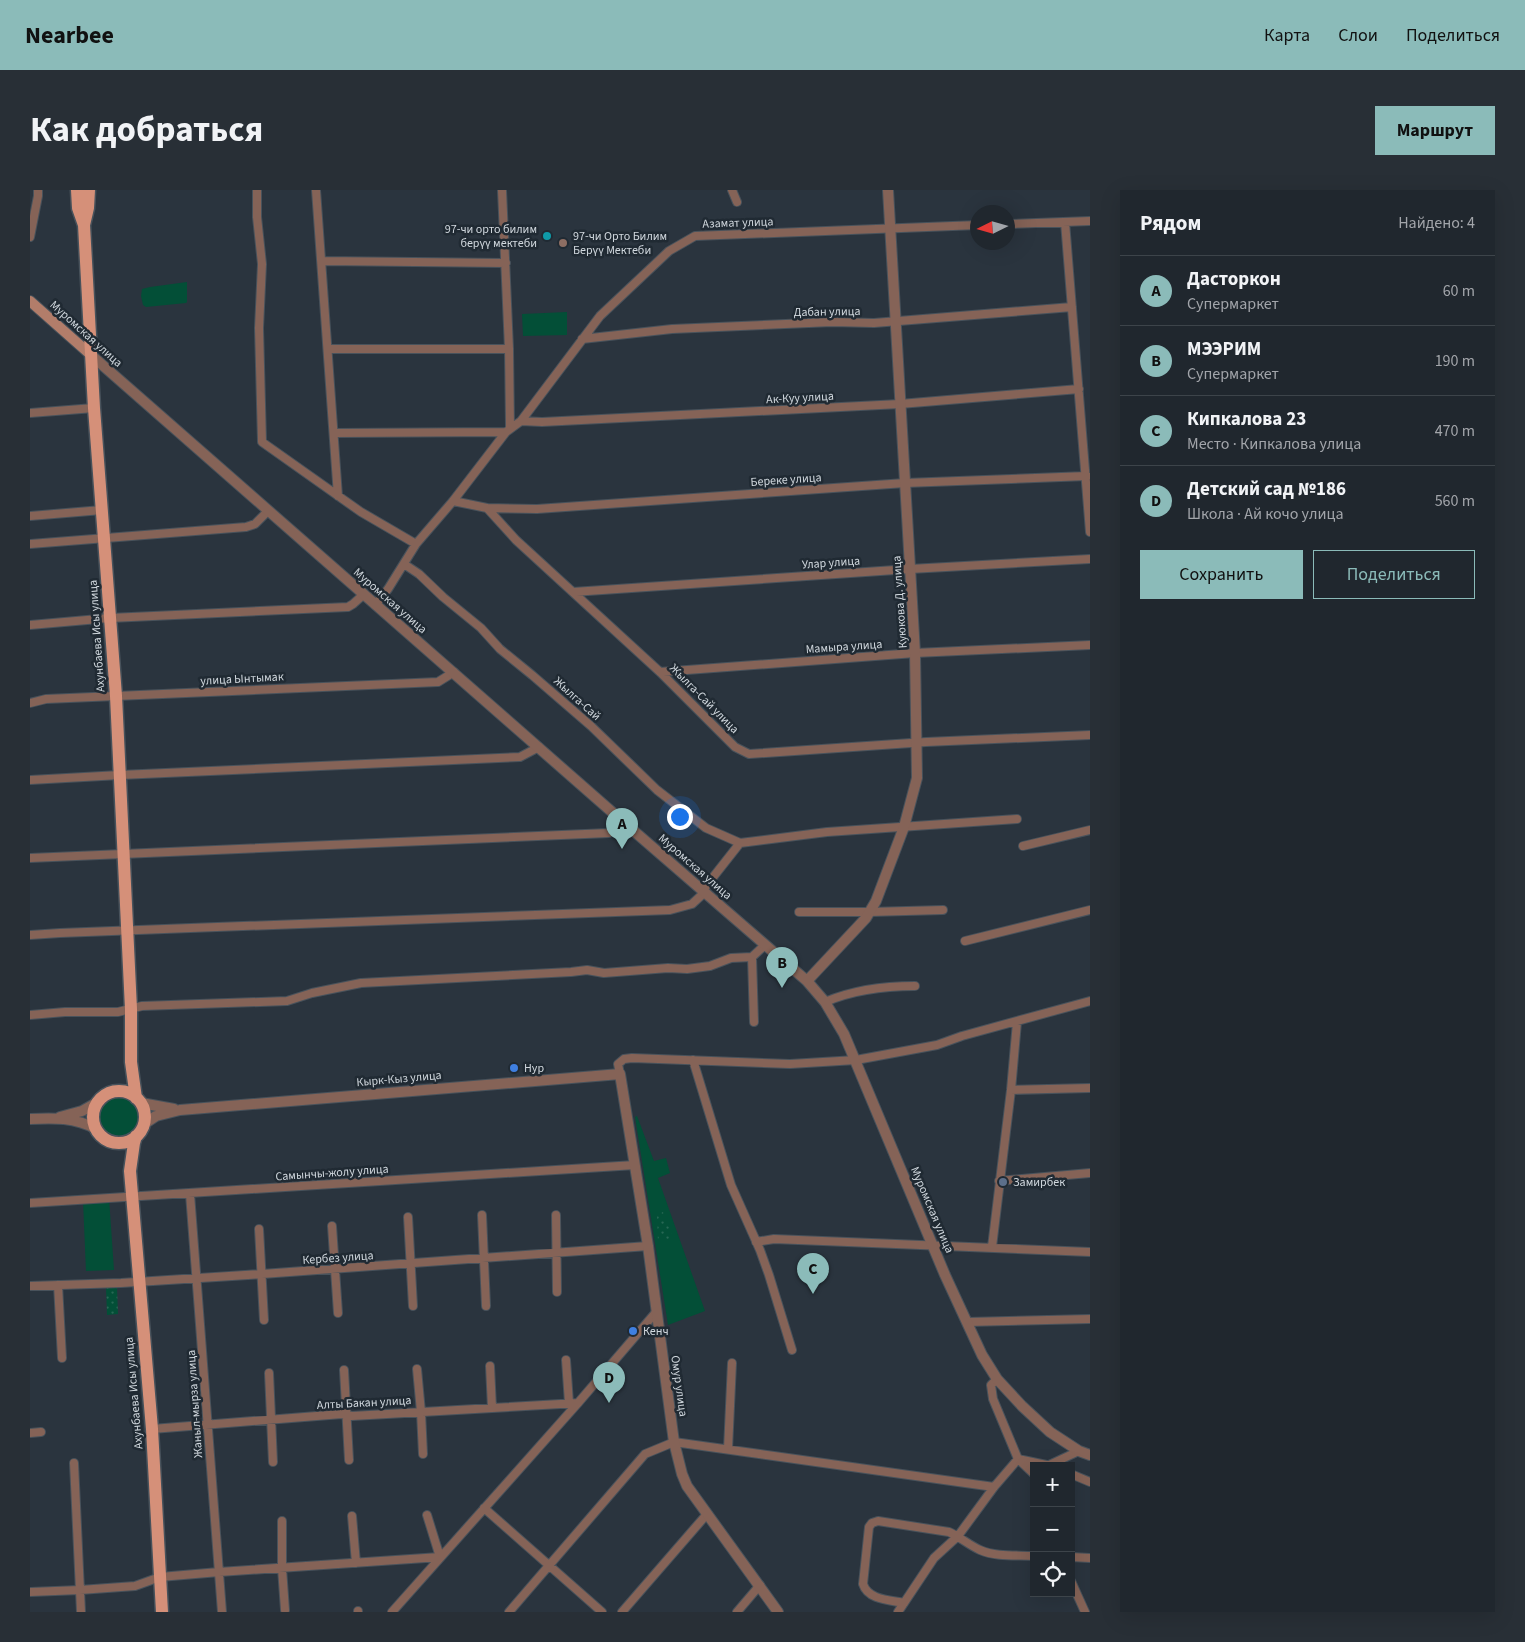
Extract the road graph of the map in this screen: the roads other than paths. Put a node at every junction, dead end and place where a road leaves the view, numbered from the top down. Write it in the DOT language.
graph roads {
  1 [pos="38,190"];
  2 [pos="77,190"];
  3 [pos="89,190"];
  4 [pos="257,190"];
  5 [pos="316,190"];
  6 [pos="502,190"];
  7 [pos="732,190"];
  8 [pos="888,190"];
  9 [pos="738,202"];
  10 [pos="1090,221"];
  11 [pos="1065,222"];
  12 [pos="1015,224"];
  13 [pos="84,225"];
  14 [pos="970,225"];
  15 [pos="890,228"];
  16 [pos="30,236"];
  17 [pos="322,261"];
  18 [pos="506,263"];
  19 [pos="30,301"];
  20 [pos="1072,307"];
  21 [pos="895,321"];
  22 [pos="582,339"];
  23 [pos="328,349"];
  24 [pos="509,349"];
  25 [pos="91,355"];
  26 [pos="1079,389"];
  27 [pos="900,404"];
  28 [pos="94,408"];
  29 [pos="30,414"];
  30 [pos="521,421"];
  31 [pos="508,430"];
  32 [pos="334,434"];
  33 [pos="1086,476"];
  34 [pos="905,483"];
  35 [pos="338,496"];
  36 [pos="453,501"];
  37 [pos="487,508"];
  38 [pos="102,510"];
  39 [pos="268,511"];
  40 [pos="30,516"];
  41 [pos="1090,532"];
  42 [pos="104,538"];
  43 [pos="30,544"];
  44 [pos="416,544"];
  45 [pos="1090,559"];
  46 [pos="404,564"];
  47 [pos="910,569"];
  48 [pos="573,592"];
  49 [pos="363,595"];
  50 [pos="375,604"];
  51 [pos="110,618"];
  52 [pos="30,625"];
  53 [pos="1090,645"];
  54 [pos="915,653"];
  55 [pos="454,672"];
  56 [pos="660,672"];
  57 [pos="116,696"];
  58 [pos="30,703"];
  59 [pos="1090,735"];
  60 [pos="917,743"];
  61 [pos="538,746"];
  62 [pos="120,775"];
  63 [pos="30,780"];
  64 [pos="620,819"];
  65 [pos="1016,819"];
  66 [pos="904,827"];
  67 [pos="1090,830"];
  68 [pos="740,843"];
  69 [pos="1023,846"];
  70 [pos="124,853"];
  71 [pos="30,858"];
  72 [pos="704,891"];
  73 [pos="943,910"];
  74 [pos="1090,910"];
  75 [pos="799,912"];
  76 [pos="870,912"];
  77 [pos="127,931"];
  78 [pos="30,935"];
  79 [pos="965,941"];
  80 [pos="765,945"];
  81 [pos="752,957"];
  82 [pos="807,980"];
  83 [pos="915,986"];
  84 [pos="825,1002"];
  85 [pos="1090,1002"];
  86 [pos="131,1009"];
  87 [pos="30,1014"];
  88 [pos="754,1022"];
  89 [pos="1017,1022"];
  90 [pos="130,1045"];
  91 [pos="694,1060"];
  92 [pos="856,1060"];
  93 [pos="620,1074"];
  94 [pos="1090,1088"];
  95 [pos="1011,1090"];
  96 [pos="111,1092"];
  97 [pos="138,1100"];
  98 [pos="98,1102"];
  99 [pos="180,1110"];
  100 [pos="54,1118"];
  101 [pos="30,1120"];
  102 [pos="144,1124"];
  103 [pos="96,1129"];
  104 [pos="136,1136"];
  105 [pos="115,1143"];
  106 [pos="635,1166"];
  107 [pos="130,1171"];
  108 [pos="1090,1174"];
  109 [pos="999,1181"];
  110 [pos="190,1194"];
  111 [pos="132,1196"];
  112 [pos="30,1202"];
  113 [pos="482,1215"];
  114 [pos="556,1215"];
  115 [pos="408,1217"];
  116 [pos="332,1226"];
  117 [pos="259,1229"];
  118 [pos="756,1242"];
  119 [pos="934,1245"];
  120 [pos="648,1246"];
  121 [pos="992,1247"];
  122 [pos="1090,1252"];
  123 [pos="556,1253"];
  124 [pos="483,1258"];
  125 [pos="410,1264"];
  126 [pos="335,1269"];
  127 [pos="262,1274"];
  128 [pos="197,1277"];
  129 [pos="139,1281"];
  130 [pos="58,1285"];
  131 [pos="30,1286"];
  132 [pos="558,1292"];
  133 [pos="413,1306"];
  134 [pos="486,1306"];
  135 [pos="657,1311"];
  136 [pos="338,1314"];
  137 [pos="1090,1319"];
  138 [pos="264,1320"];
  139 [pos="967,1322"];
  140 [pos="792,1350"];
  141 [pos="62,1358"];
  142 [pos="566,1360"];
  143 [pos="732,1363"];
  144 [pos="490,1366"];
  145 [pos="417,1369"];
  146 [pos="344,1370"];
  147 [pos="269,1373"];
  148 [pos="997,1380"];
  149 [pos="578,1402"];
  150 [pos="569,1403"];
  151 [pos="492,1408"];
  152 [pos="421,1412"];
  153 [pos="347,1415"];
  154 [pos="272,1420"];
  155 [pos="207,1424"];
  156 [pos="152,1428"];
  157 [pos="41,1432"];
  158 [pos="30,1433"];
  159 [pos="674,1442"];
  160 [pos="728,1449"];
  161 [pos="1079,1451"];
  162 [pos="423,1454"];
  163 [pos="1090,1455"];
  164 [pos="1018,1459"];
  165 [pos="348,1460"];
  166 [pos="273,1462"];
  167 [pos="1034,1462"];
  168 [pos="1056,1462"];
  169 [pos="74,1463"];
  170 [pos="1030,1470"];
  171 [pos="1075,1476"];
  172 [pos="1090,1482"];
  173 [pos="994,1487"];
  174 [pos="484,1508"];
  175 [pos="707,1514"];
  176 [pos="426,1515"];
  177 [pos="352,1516"];
  178 [pos="282,1521"];
  179 [pos="958,1536"];
  180 [pos="1030,1556"];
  181 [pos="440,1557"];
  182 [pos="1075,1557"];
  183 [pos="1090,1558"];
  184 [pos="356,1563"];
  185 [pos="550,1565"];
  186 [pos="282,1568"];
  187 [pos="219,1572"];
  188 [pos="160,1577"];
  189 [pos="760,1585"];
  190 [pos="80,1590"];
  191 [pos="1075,1590"];
  192 [pos="30,1592"];
  193 [pos="904,1603"];
  194 [pos="285,1610"];
  195 [pos="81,1612"];
  196 [pos="162,1612"];
  197 [pos="222,1612"];
  198 [pos="392,1612"];
  199 [pos="509,1612"];
  200 [pos="602,1612"];
  201 [pos="622,1612"];
  202 [pos="737,1612"];
  203 [pos="778,1612"];
  204 [pos="898,1612"];
  205 [pos="1085,1612"];
  1 -- 16 [label="street"];
  2 -- 13 [label="main road, Ахунбаева Исы улица"];
  3 -- 13 [label="main road, Ахунбаева Исы улица"];
  4 -- 35 [label="street"];
  5 -- 17 [label="street"];
  6 -- 18 [label="street"];
  7 -- 9 [label="street"];
  8 -- 15 [label="street, Куюкова Д. улица"];
  10 -- 11 [label="street"];
  11 -- 12 [label="street"];
  11 -- 20 [label="street"];
  13 -- 25 [label="main road, Ахунбаева Исы улица"];
  14 -- 15 [label="street, Азамат улица"];
  15 -- 21 [label="street, Куюкова Д. улица"];
  15 -- 22 [label="street, Азамат улица"];
  17 -- 18 [label="street"];
  17 -- 23 [label="street"];
  18 -- 24 [label="street"];
  19 -- 25 [label="main road, Муромская улица"];
  20 -- 21 [label="street, Дабан улица"];
  20 -- 26 [label="street"];
  21 -- 22 [label="street, Дабан улица"];
  21 -- 27 [label="street, Куюкова Д. улица"];
  22 -- 30 [label="street, Азамат улица"];
  23 -- 24 [label="street"];
  23 -- 32 [label="street"];
  24 -- 31 [label="street"];
  25 -- 28 [label="main road, Ахунбаева Исы улица"];
  25 -- 39 [label="street, Муромская улица"];
  26 -- 27 [label="street, Ак-Куу улица"];
  26 -- 33 [label="street"];
  27 -- 30 [label="street, Ак-Куу улица"];
  27 -- 34 [label="street, Куюкова Д. улица"];
  28 -- 29 [label="street"];
  28 -- 38 [label="main road, Ахунбаева Исы улица"];
  30 -- 31 [label="street"];
  31 -- 32 [label="street"];
  31 -- 36 [label="street"];
  32 -- 35 [label="street"];
  33 -- 34 [label="street, Береке улица"];
  33 -- 41 [label="street"];
  34 -- 37 [label="street, Береке улица"];
  34 -- 47 [label="street, Куюкова Д. улица"];
  35 -- 44 [label="street"];
  36 -- 37 [label="street"];
  36 -- 44 [label="street"];
  37 -- 48 [label="street, Жылга-Сай улица"];
  38 -- 40 [label="street"];
  38 -- 42 [label="main road, Ахунбаева Исы улица"];
  39 -- 42 [label="street"];
  39 -- 49 [label="street, Муромская улица"];
  42 -- 43 [label="street"];
  42 -- 51 [label="main road, Ахунбаева Исы улица"];
  44 -- 46 [label="street"];
  45 -- 47 [label="street, Улар улица"];
  46 -- 50 [label="street"];
  46 -- 68 [label="street, Жылга-Сай"];
  47 -- 48 [label="street, Улар улица"];
  47 -- 54 [label="street, Куюкова Д. улица"];
  48 -- 56 [label="street, Жылга-Сай улица"];
  49 -- 50 [label="street, Муромская улица"];
  49 -- 51 [label="street"];
  50 -- 55 [label="street, Муромская улица"];
  51 -- 52 [label="street"];
  51 -- 57 [label="main road, Ахунбаева Исы улица"];
  53 -- 54 [label="street, Мамыра улица"];
  54 -- 56 [label="street, Мамыра улица"];
  54 -- 60 [label="street, Куюкова Д. улица"];
  55 -- 57 [label="street, улица Ынтымак"];
  55 -- 61 [label="street, Муромская улица"];
  56 -- 60 [label="street, Жылга-Сай улица"];
  57 -- 58 [label="street, улица Ынтымак"];
  57 -- 62 [label="main road, Ахунбаева Исы улица"];
  59 -- 60 [label="street, Жылга-Сай улица"];
  60 -- 66 [label="street, Куюкова Д. улица"];
  61 -- 62 [label="street"];
  61 -- 64 [label="street, Муромская улица"];
  62 -- 63 [label="street"];
  62 -- 70 [label="main road, Ахунбаева Исы улица"];
  64 -- 70 [label="street"];
  64 -- 72 [label="street, Муромская улица"];
  65 -- 66 [label="street"];
  66 -- 68 [label="street"];
  66 -- 76 [label="street, Куюкова Д. улица"];
  67 -- 69 [label="street"];
  68 -- 72 [label="street"];
  70 -- 71 [label="street"];
  70 -- 77 [label="main road, Ахунбаева Исы улица"];
  72 -- 77 [label="street"];
  72 -- 80 [label="street, Муромская улица"];
  73 -- 76 [label="street"];
  74 -- 79 [label="street"];
  75 -- 76 [label="street"];
  76 -- 82 [label="street, Куюкова Д. улица"];
  77 -- 78 [label="street"];
  77 -- 86 [label="main road, Ахунбаева Исы улица"];
  80 -- 81 [label="street"];
  80 -- 82 [label="street, Муромская улица"];
  81 -- 86 [label="street"];
  81 -- 88 [label="street"];
  82 -- 84 [label="street, Муромская улица"];
  83 -- 84 [label="street"];
  84 -- 92 [label="street, Муромская улица"];
  85 -- 89 [label="street"];
  86 -- 87 [label="street"];
  86 -- 90 [label="main road, Ахунбаева Исы улица"];
  89 -- 92 [label="street"];
  89 -- 95 [label="street"];
  90 -- 96 [label="main road, Ахунбаева Исы улица"];
  90 -- 97 [label="main road, Ахунбаева Исы улица"];
  91 -- 92 [label="street"];
  91 -- 93 [label="street"];
  91 -- 118 [label="street"];
  92 -- 119 [label="street, Муромская улица"];
  93 -- 99 [label="street, Кырк-Кыз улица"];
  93 -- 106 [label="street, Омур улица"];
  94 -- 95 [label="street"];
  95 -- 109 [label="street"];
  96 -- 97 [label="main road"];
  96 -- 98 [label="main road"];
  97 -- 99 [label="street, Кырк-Кыз улица"];
  97 -- 102 [label="main road"];
  98 -- 100 [label="street"];
  98 -- 103 [label="main road"];
  99 -- 102 [label="street, Кырк-Кыз улица"];
  100 -- 101 [label="street"];
  100 -- 103 [label="street"];
  102 -- 104 [label="main road"];
  103 -- 105 [label="main road"];
  104 -- 105 [label="main road"];
  104 -- 107 [label="main road, Ахунбаева Исы улица"];
  105 -- 107 [label="main road, Ахунбаева Исы улица"];
  106 -- 110 [label="street, Самынчы-жолу улица"];
  106 -- 120 [label="street, Омур улица"];
  107 -- 111 [label="main road, Ахунбаева Исы улица"];
  108 -- 109 [label="street"];
  109 -- 121 [label="street"];
  110 -- 111 [label="street, Самынчы-жолу улица"];
  110 -- 128 [label="street, Жаныл-мырза улица"];
  111 -- 112 [label="street, Самынчы-жолу улица"];
  111 -- 129 [label="main road, Ахунбаева Исы улица"];
  113 -- 124 [label="street"];
  114 -- 123 [label="street"];
  115 -- 125 [label="street"];
  116 -- 126 [label="street"];
  117 -- 127 [label="street"];
  118 -- 119 [label="street"];
  118 -- 140 [label="street"];
  119 -- 121 [label="street"];
  119 -- 139 [label="street, Муромская улица"];
  120 -- 123 [label="street, Кербез улица"];
  120 -- 135 [label="street, Омур улица"];
  121 -- 122 [label="street"];
  123 -- 124 [label="street, Кербез улица"];
  123 -- 132 [label="street"];
  124 -- 125 [label="street, Кербез улица"];
  124 -- 134 [label="street"];
  125 -- 126 [label="street, Кербез улица"];
  125 -- 133 [label="street"];
  126 -- 127 [label="street, Кербез улица"];
  126 -- 136 [label="street"];
  127 -- 128 [label="street, Кербез улица"];
  127 -- 138 [label="street"];
  128 -- 129 [label="street, Кербез улица"];
  128 -- 155 [label="street, Жаныл-мырза улица"];
  129 -- 130 [label="street, Кербез улица"];
  129 -- 156 [label="main road, Ахунбаева Исы улица"];
  130 -- 131 [label="street, Кербез улица"];
  130 -- 141 [label="street"];
  135 -- 149 [label="street"];
  135 -- 159 [label="street, Омур улица"];
  137 -- 139 [label="street"];
  139 -- 148 [label="street, Муромская улица"];
  142 -- 150 [label="street"];
  143 -- 160 [label="street"];
  144 -- 151 [label="street"];
  145 -- 152 [label="street"];
  146 -- 153 [label="street"];
  147 -- 154 [label="street"];
  148 -- 161 [label="street, Муромская улица"];
  148 -- 164 [label="street"];
  149 -- 150 [label="street, Алты Бакан улица"];
  149 -- 174 [label="street"];
  150 -- 151 [label="street, Алты Бакан улица"];
  151 -- 152 [label="street, Алты Бакан улица"];
  152 -- 153 [label="street, Алты Бакан улица"];
  152 -- 162 [label="street"];
  153 -- 154 [label="street, Алты Бакан улица"];
  153 -- 165 [label="street"];
  154 -- 155 [label="street, Алты Бакан улица"];
  154 -- 166 [label="street"];
  155 -- 156 [label="street, Алты Бакан улица"];
  155 -- 187 [label="street, Жаныл-мырза улица"];
  156 -- 188 [label="main road, Ахунбаева Исы улица"];
  157 -- 158 [label="street"];
  159 -- 160 [label="street"];
  159 -- 175 [label="street, Омур улица"];
  159 -- 185 [label="street"];
  160 -- 173 [label="street"];
  161 -- 163 [label="street, Муромская улица"];
  161 -- 168 [label="street"];
  164 -- 167 [label="street"];
  164 -- 170 [label="street"];
  164 -- 173 [label="street"];
  169 -- 190 [label="street"];
  171 -- 172 [label="street"];
  173 -- 179 [label="street"];
  174 -- 181 [label="street"];
  174 -- 185 [label="street"];
  175 -- 189 [label="street, Омур улица"];
  175 -- 201 [label="street"];
  176 -- 181 [label="street"];
  177 -- 184 [label="street"];
  178 -- 186 [label="street"];
  179 -- 180 [label="street"];
  179 -- 193 [label="street"];
  179 -- 193 [label="street"];
  181 -- 184 [label="street"];
  181 -- 198 [label="street"];
  182 -- 183 [label="street"];
  184 -- 186 [label="street"];
  185 -- 199 [label="street"];
  185 -- 200 [label="street"];
  186 -- 187 [label="street"];
  186 -- 194 [label="street"];
  187 -- 188 [label="street"];
  187 -- 197 [label="street, Жаныл-мырза улица"];
  188 -- 190 [label="street"];
  188 -- 196 [label="main road, Ахунбаева Исы улица"];
  189 -- 202 [label="street"];
  189 -- 203 [label="street, Омур улица"];
  190 -- 192 [label="street"];
  190 -- 195 [label="street"];
  191 -- 205 [label="street"];
  193 -- 204 [label="street"];
}
